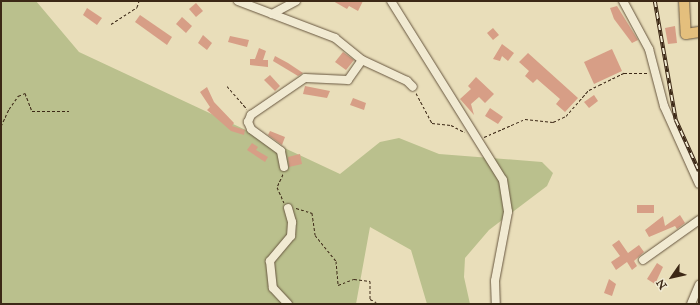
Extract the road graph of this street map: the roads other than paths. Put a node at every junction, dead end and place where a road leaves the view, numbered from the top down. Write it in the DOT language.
graph roads {
  1 [pos="238,1"];
  2 [pos="296,1"];
  3 [pos="391,1"];
  4 [pos="623,1"];
  5 [pos="684,1"];
  6 [pos="272,14"];
  7 [pos="699,32"];
  8 [pos="362,60"];
  9 [pos="412,87"];
  10 [pos="284,167"];
  11 [pos="699,184"];
  12 [pos="288,208"];
  13 [pos="699,220"];
  14 [pos="643,260"];
  15 [pos="699,284"];
  16 [pos="288,304"];
  17 [pos="496,304"];
  18 [pos="691,304"];
  1 -- 6 [label="street"];
  2 -- 6 [label="street"];
  3 -- 17 [label="street"];
  4 -- 11 [label="street"];
  5 -- 7 [label="main road"];
  6 -- 8 [label="street"];
  8 -- 9 [label="street"];
  8 -- 10 [label="street"];
  12 -- 16 [label="street"];
  13 -- 14 [label="street"];
  15 -- 18 [label="street"];
}
